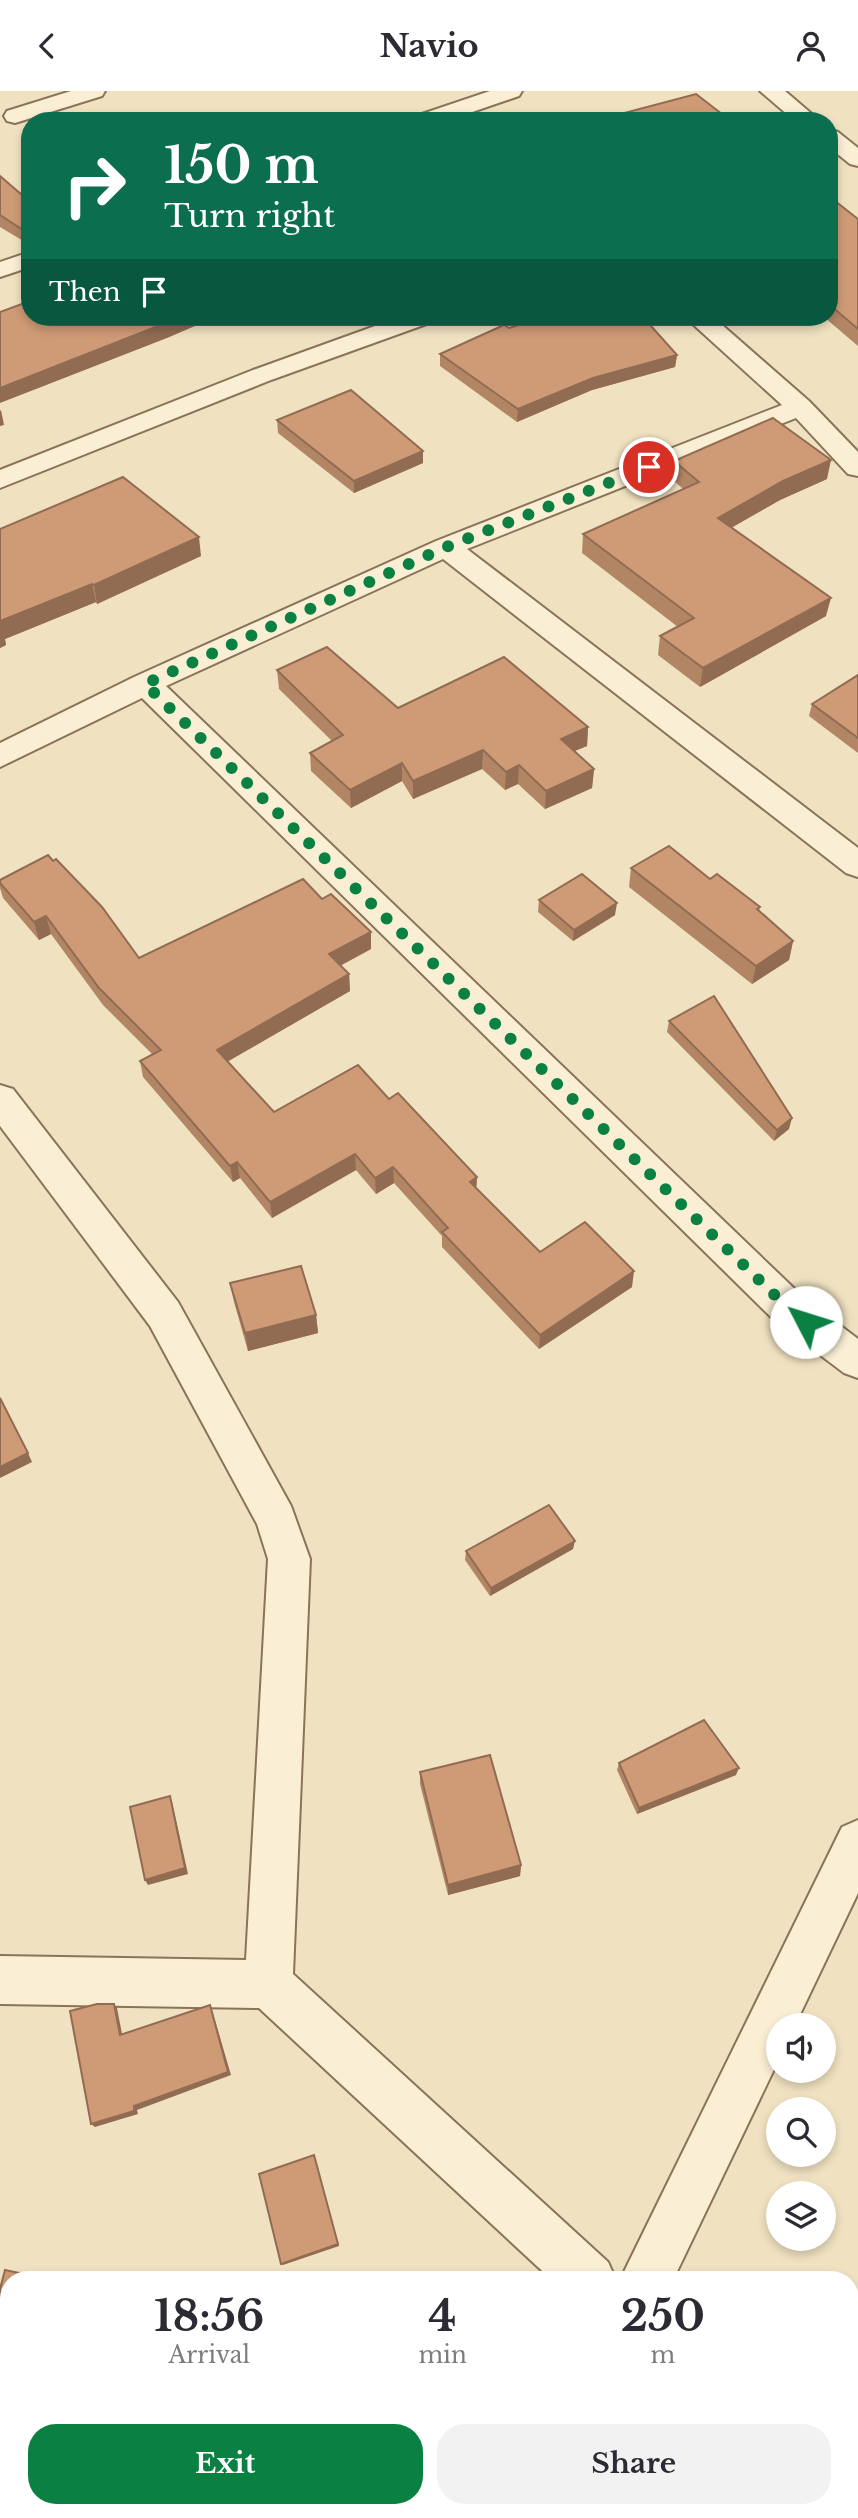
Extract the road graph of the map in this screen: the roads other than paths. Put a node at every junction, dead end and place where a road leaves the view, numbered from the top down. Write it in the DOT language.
graph roads {
  1 [pos="94,91"];
  2 [pos="511,91"];
  3 [pos="785,94"];
  4 [pos="474,103"];
  5 [pos="28,112"];
  6 [pos="449,112"];
  7 [pos="483,112"];
  8 [pos="801,112"];
  9 [pos="838,143"];
  10 [pos="858,159"];
  11 [pos="21,263"];
  12 [pos="0,270"];
  13 [pos="398,326"];
  14 [pos="708,326"];
  15 [pos="800,407"];
  16 [pos="858,468"];
  17 [pos="0,480"];
  18 [pos="446,547"];
  19 [pos="145,684"];
  20 [pos="0,757"];
  21 [pos="858,865"];
  22 [pos="0,1099"];
  23 [pos="858,1361"];
  24 [pos="858,1843"];
  25 [pos="0,1980"];
  26 [pos="269,1984"];
  27 [pos="580,2271"];
  28 [pos="650,2271"];
  1 -- 5 [label="street"];
  2 -- 4 [label="street"];
  3 -- 8 [label="street"];
  4 -- 6 [label="street"];
  4 -- 7 [label="street"];
  9 -- 10 [label="street"];
  11 -- 12 [label="street"];
  13 -- 17 [label="street"];
  14 -- 15 [label="street"];
  15 -- 16 [label="street"];
  15 -- 18 [label="street"];
  18 -- 19 [label="street"];
  18 -- 21 [label="street"];
  19 -- 20 [label="street"];
  19 -- 23 [label="street"];
  22 -- 26 [label="street"];
  24 -- 28 [label="street"];
  25 -- 26 [label="street"];
  26 -- 27 [label="street"];
}
